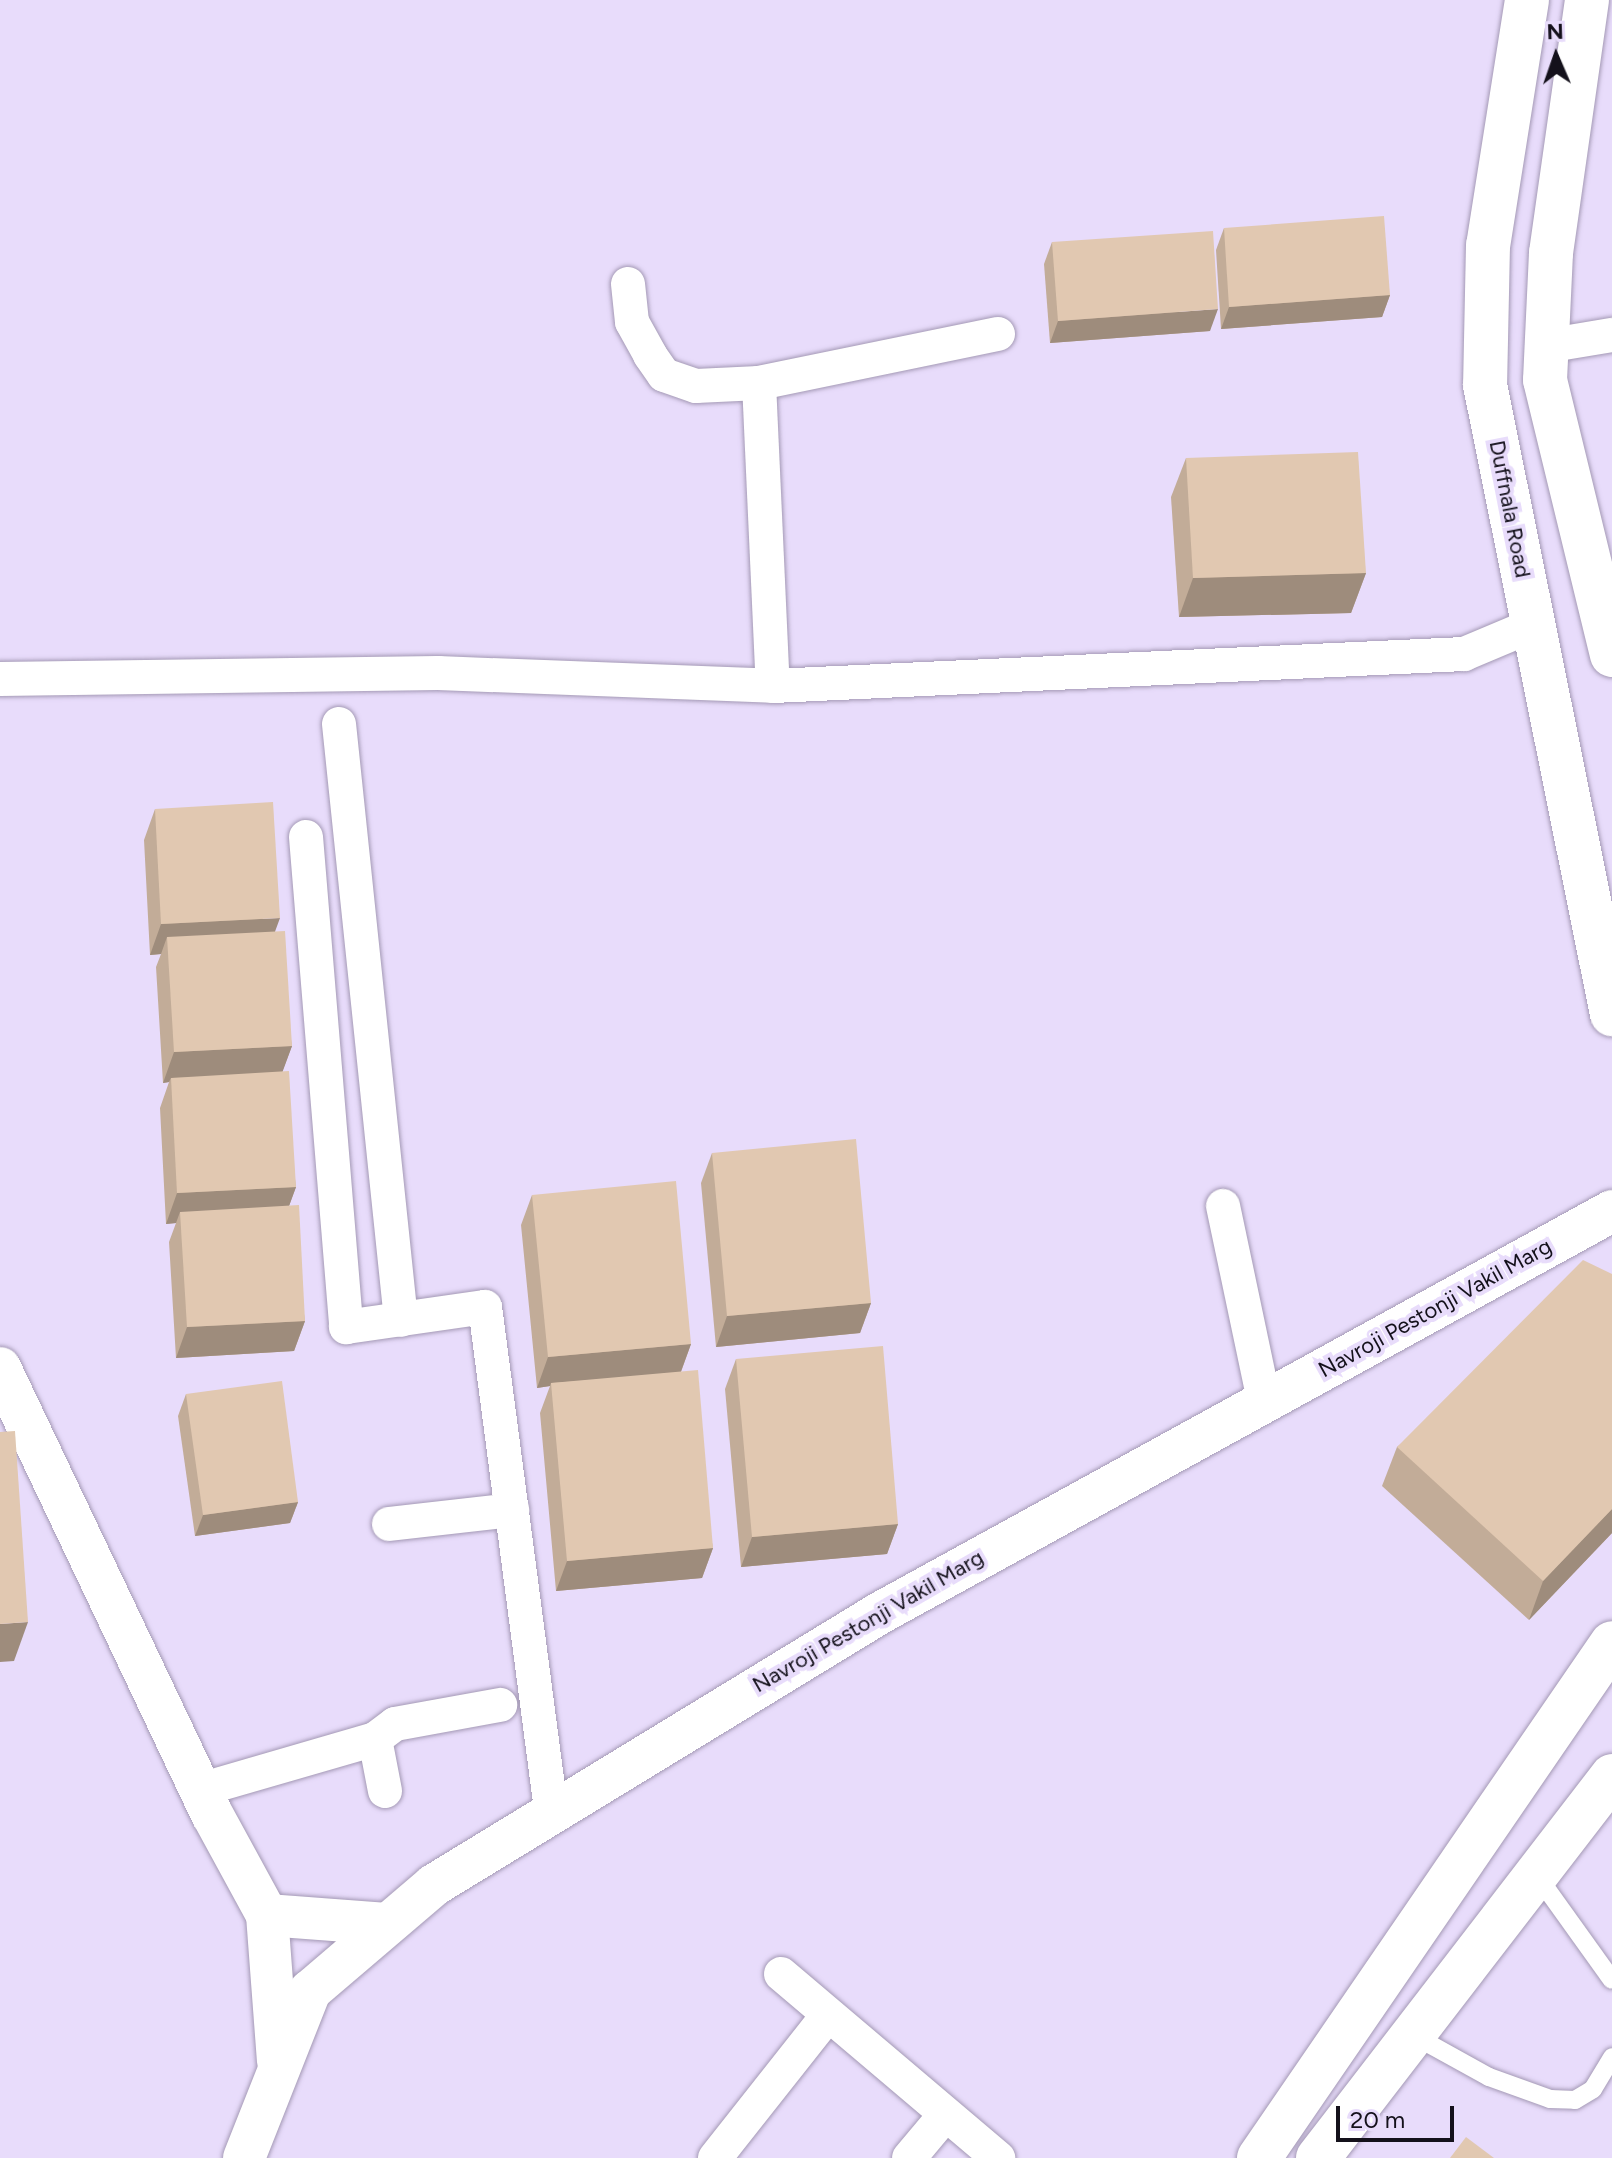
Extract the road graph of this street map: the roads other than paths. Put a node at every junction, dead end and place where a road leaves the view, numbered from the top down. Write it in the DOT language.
graph roads {
  1 [pos="1527,0"];
  2 [pos="1587,0"];
  3 [pos="628,284"];
  4 [pos="998,334"];
  5 [pos="1612,335"];
  6 [pos="1546,346"];
  7 [pos="759,383"];
  8 [pos="1533,625"];
  9 [pos="1612,655"];
  10 [pos="0,679"];
  11 [pos="773,686"];
  12 [pos="339,724"];
  13 [pos="306,837"];
  14 [pos="1612,1014"];
  15 [pos="1223,1206"];
  16 [pos="1612,1211"];
  17 [pos="401,1320"];
  18 [pos="0,1368"];
  19 [pos="1264,1401"];
  20 [pos="512,1510"];
  21 [pos="389,1524"];
  22 [pos="1612,1643"];
  23 [pos="500,1705"];
  24 [pos="375,1739"];
  25 [pos="1612,1776"];
  26 [pos="203,1789"];
  27 [pos="385,1791"];
  28 [pos="551,1810"];
  29 [pos="1536,1874"];
  30 [pos="267,1915"];
  31 [pos="387,1924"];
  32 [pos="781,1974"];
  33 [pos="1612,1980"];
  34 [pos="828,2015"];
  35 [pos="1413,2035"];
  36 [pos="1612,2057"];
  37 [pos="279,2070"];
  38 [pos="945,2115"];
  39 [pos="244,2158"];
  40 [pos="715,2158"];
  41 [pos="909,2158"];
  42 [pos="998,2158"];
  43 [pos="1259,2158"];
  44 [pos="1318,2158"];
  1 -- 8 [label="main road, Duffnala Road"];
  2 -- 6 [label="main road"];
  3 -- 7 [label="street"];
  4 -- 7 [label="street"];
  5 -- 6 [label="street"];
  6 -- 9 [label="main road"];
  7 -- 11 [label="street"];
  8 -- 11 [label="street"];
  8 -- 14 [label="main road, Duffnala Road"];
  10 -- 11 [label="street"];
  12 -- 17 [label="street"];
  13 -- 17 [label="street"];
  15 -- 19 [label="street"];
  16 -- 19 [label="street, Navroji Pestonji Vakil Marg"];
  17 -- 20 [label="street"];
  18 -- 26 [label="street"];
  19 -- 28 [label="street, Navroji Pestonji Vakil Marg"];
  20 -- 21 [label="street"];
  20 -- 28 [label="street"];
  22 -- 43 [label="main road"];
  23 -- 24 [label="street"];
  24 -- 26 [label="street"];
  24 -- 27 [label="street"];
  25 -- 29 [label="main road"];
  26 -- 30 [label="street"];
  28 -- 31 [label="street, Navroji Pestonji Vakil Marg"];
  29 -- 33 [label="lane"];
  29 -- 35 [label="main road"];
  30 -- 31 [label="street"];
  30 -- 37 [label="street"];
  31 -- 37 [label="street, Navroji Pestonji Vakil Marg"];
  32 -- 34 [label="street"];
  34 -- 38 [label="street"];
  34 -- 40 [label="street"];
  35 -- 36 [label="lane"];
  35 -- 44 [label="main road"];
  37 -- 39 [label="street, Navroji Pestonji Vakil Marg"];
  38 -- 41 [label="street"];
  38 -- 42 [label="street"];
}
